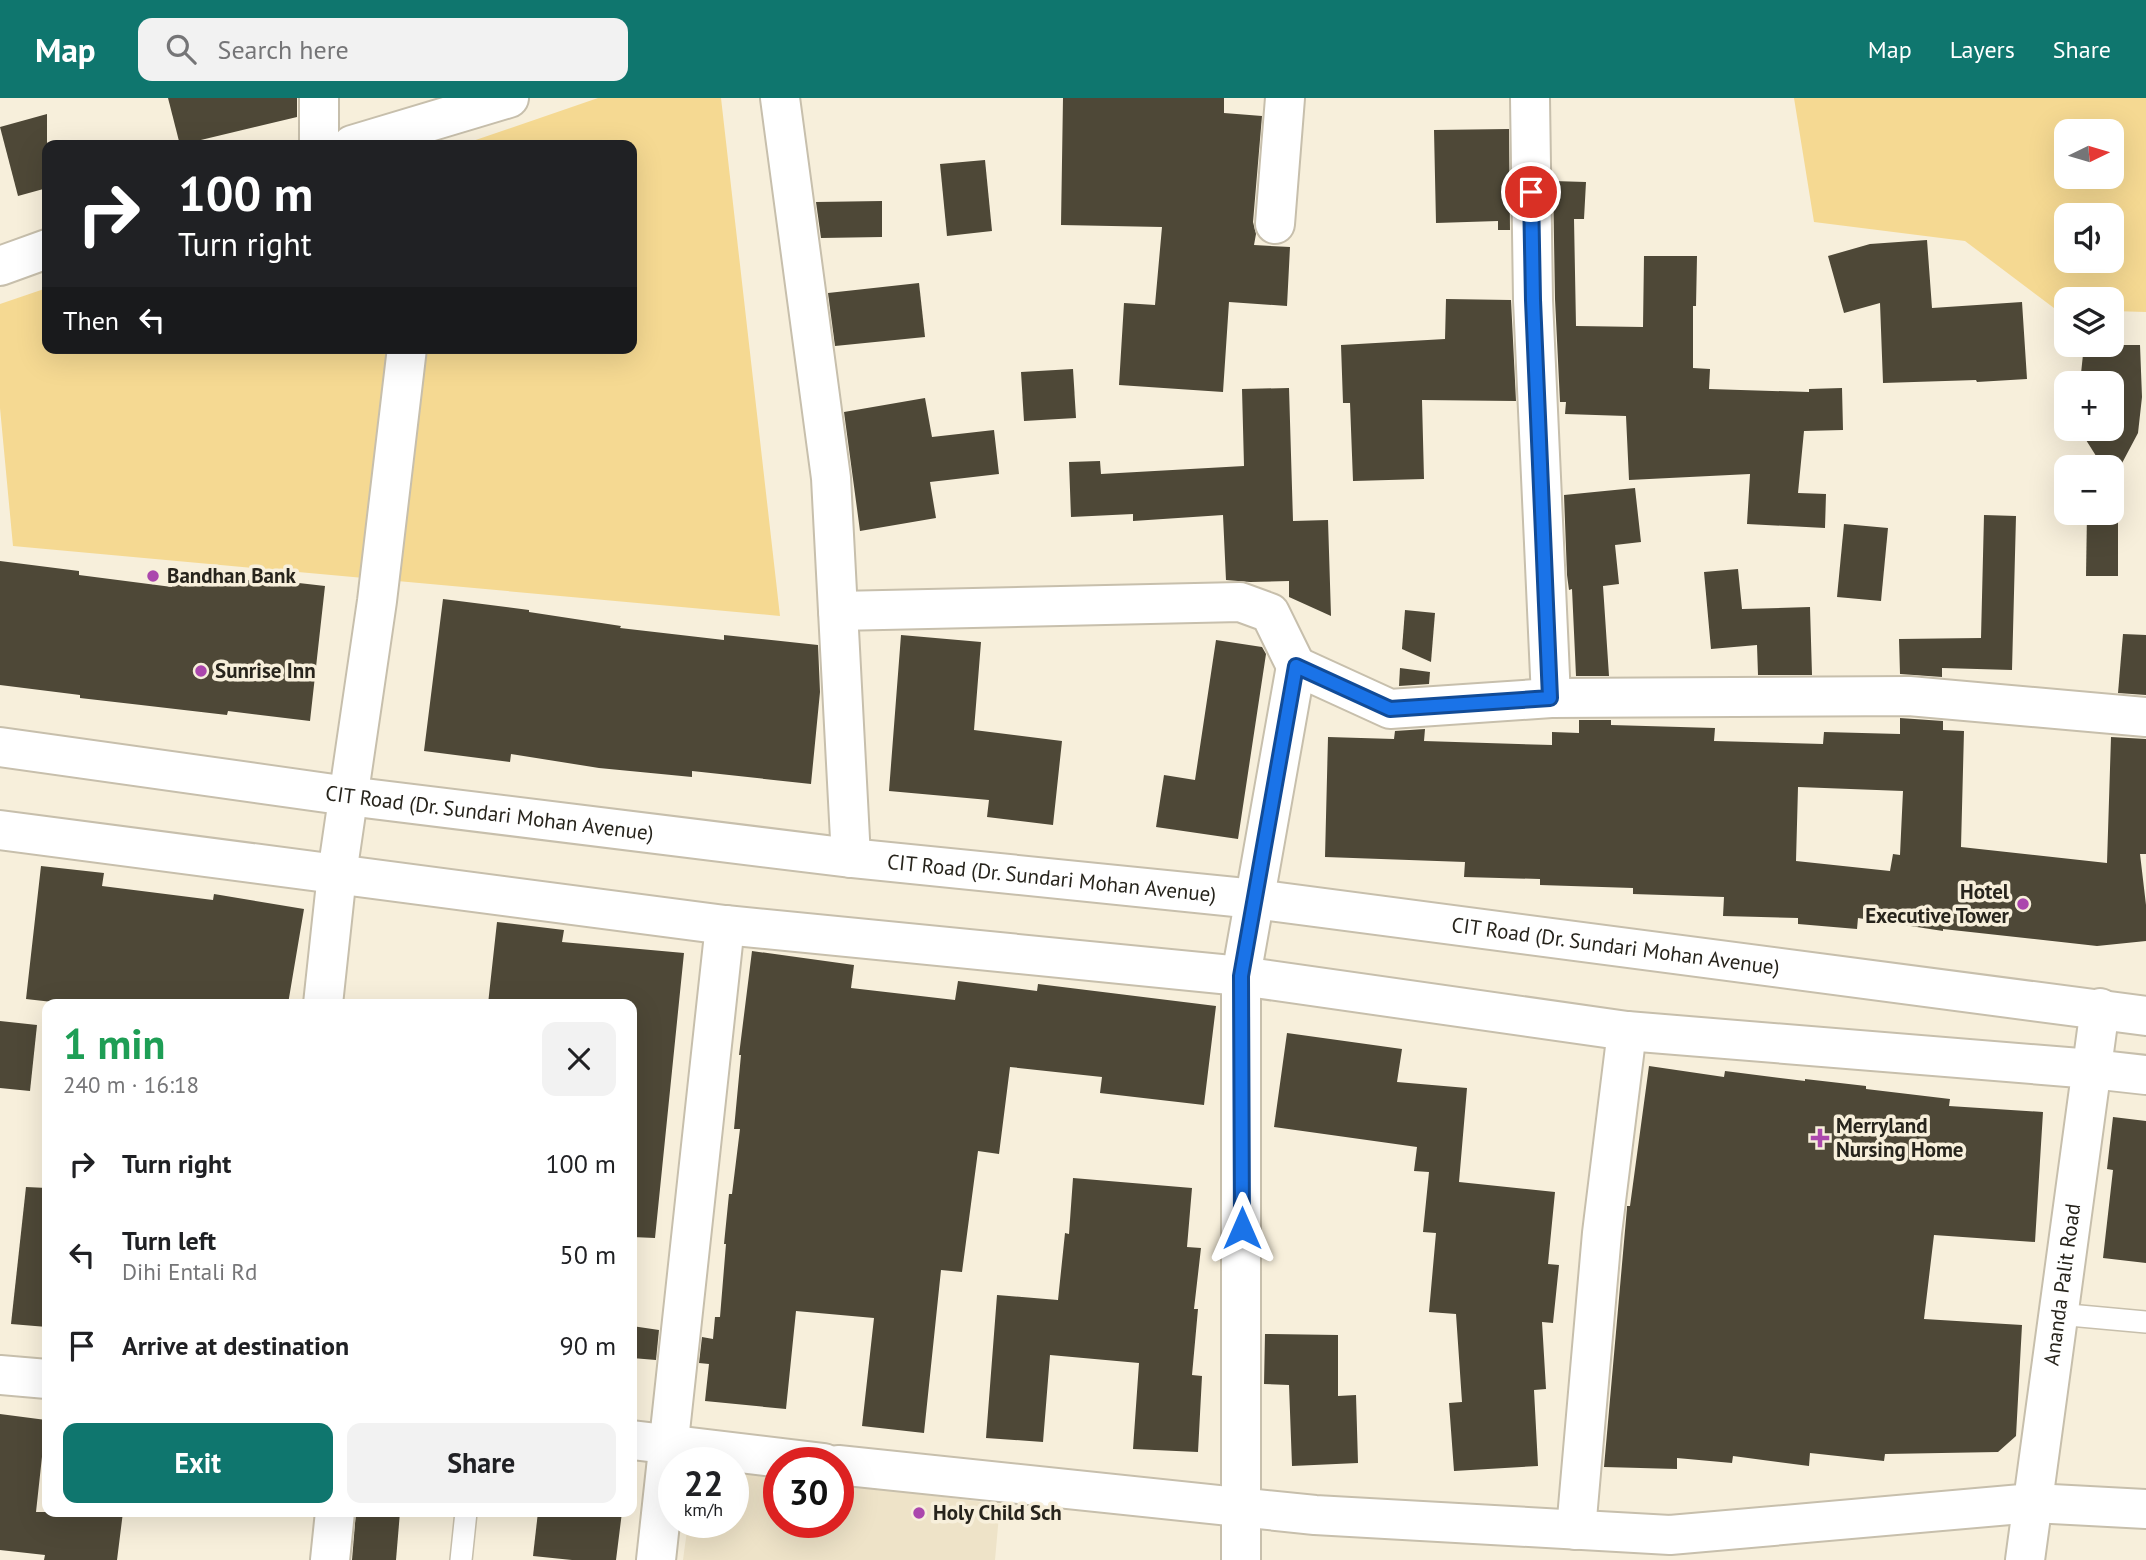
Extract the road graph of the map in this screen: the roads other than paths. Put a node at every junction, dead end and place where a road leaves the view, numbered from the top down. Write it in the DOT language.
graph roads {
  1 [pos="319,98"];
  2 [pos="509,98"];
  3 [pos="780,98"];
  4 [pos="1285,98"];
  5 [pos="1530,98"];
  6 [pos="432,134"];
  7 [pos="319,140"];
  8 [pos="388,140"];
  9 [pos="1275,224"];
  10 [pos="42,251"];
  11 [pos="0,266"];
  12 [pos="406,354"];
  13 [pos="838,611"];
  14 [pos="1296,666"];
  15 [pos="1550,698"];
  16 [pos="2146,717"];
  17 [pos="0,747"];
  18 [pos="348,796"];
  19 [pos="0,830"];
  20 [pos="851,858"];
  21 [pos="337,874"];
  22 [pos="1255,899"];
  23 [pos="725,925"];
  24 [pos="1241,976"];
  25 [pos="324,999"];
  26 [pos="2100,1009"];
  27 [pos="2146,1016"];
  28 [pos="1627,1031"];
  29 [pos="2092,1069"];
  30 [pos="2146,1075"];
  31 [pos="2058,1314"];
  32 [pos="2146,1322"];
  33 [pos="0,1375"];
  34 [pos="42,1379"];
  35 [pos="650,1442"];
  36 [pos="763,1456"];
  37 [pos="854,1467"];
  38 [pos="2033,1503"];
  39 [pos="1242,1507"];
  40 [pos="2146,1508"];
  41 [pos="334,1517"];
  42 [pos="465,1517"];
  43 [pos="1576,1530"];
  44 [pos="330,1560"];
  45 [pos="461,1560"];
  46 [pos="656,1560"];
  47 [pos="1241,1560"];
  48 [pos="2025,1560"];
  1 -- 7 [label="street"];
  2 -- 6 [label="street"];
  3 -- 13 [label="street"];
  4 -- 9 [label="street"];
  5 -- 15 [label="street"];
  6 -- 8 [label="street"];
  10 -- 11 [label="street"];
  12 -- 18 [label="street"];
  13 -- 14 [label="street"];
  13 -- 20 [label="street"];
  14 -- 15 [label="street"];
  14 -- 22 [label="street"];
  15 -- 16 [label="street"];
  17 -- 18 [label="street, CIT Road (Dr. Sundari Mohan Avenue)"];
  18 -- 20 [label="street, CIT Road (Dr. Sundari Mohan Avenue)"];
  18 -- 21 [label="street"];
  19 -- 21 [label="street"];
  20 -- 22 [label="street, CIT Road (Dr. Sundari Mohan Avenue)"];
  21 -- 23 [label="street"];
  21 -- 25 [label="street"];
  22 -- 24 [label="street"];
  22 -- 26 [label="street, CIT Road (Dr. Sundari Mohan Avenue)"];
  23 -- 24 [label="street"];
  23 -- 35 [label="street"];
  24 -- 28 [label="street"];
  24 -- 39 [label="street"];
  26 -- 27 [label="street, CIT Road (Dr. Sundari Mohan Avenue)"];
  26 -- 29 [label="street, Ananda Palit Road"];
  28 -- 29 [label="street"];
  28 -- 43 [label="street"];
  29 -- 30 [label="street"];
  29 -- 31 [label="street, Ananda Palit Road"];
  31 -- 32 [label="lane"];
  31 -- 38 [label="street, Ananda Palit Road"];
  33 -- 34 [label="street"];
  35 -- 36 [label="street"];
  35 -- 46 [label="street"];
  37 -- 39 [label="street"];
  38 -- 40 [label="street"];
  38 -- 43 [label="street"];
  38 -- 48 [label="street, Ananda Palit Road"];
  39 -- 43 [label="street"];
  39 -- 47 [label="street"];
  41 -- 44 [label="street"];
  42 -- 45 [label="lane"];
}
